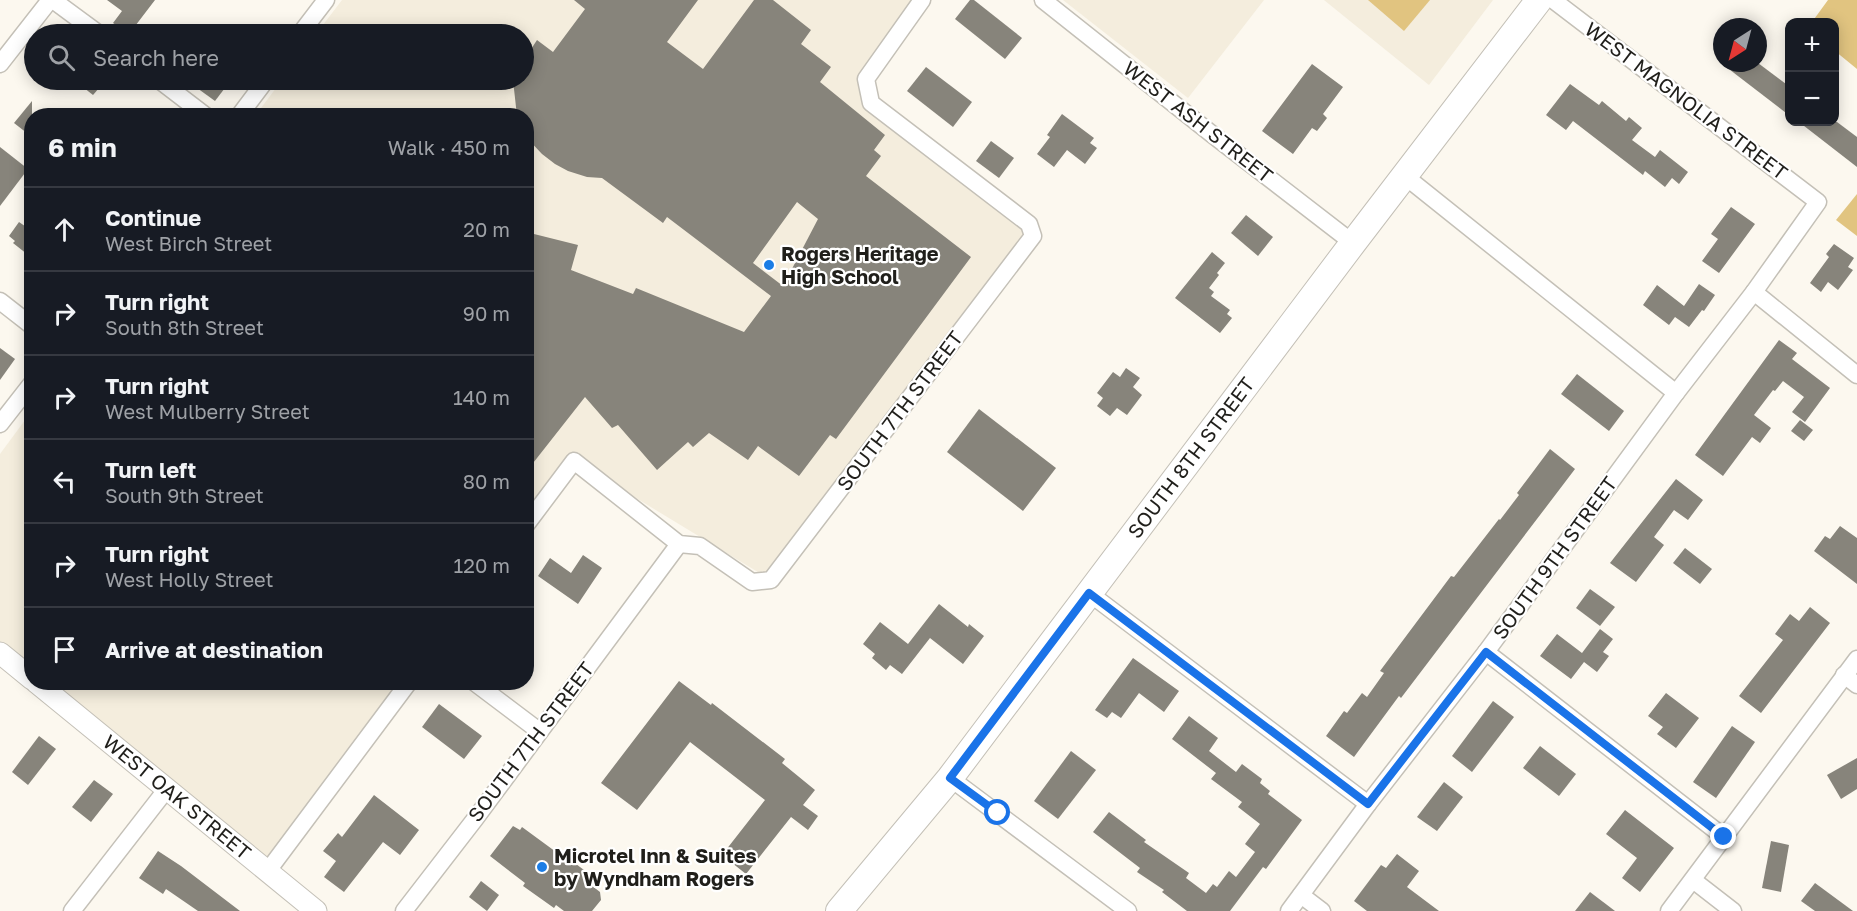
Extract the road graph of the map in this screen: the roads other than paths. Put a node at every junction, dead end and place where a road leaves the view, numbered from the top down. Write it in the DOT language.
graph roads {
  1 [pos="52,0"];
  2 [pos="326,0"];
  3 [pos="922,0"];
  4 [pos="1043,0"];
  5 [pos="1539,0"];
  6 [pos="1553,0"];
  7 [pos="32,24"];
  8 [pos="85,24"];
  9 [pos="308,24"];
  10 [pos="24,34"];
  11 [pos="0,64"];
  12 [pos="172,90"];
  13 [pos="258,90"];
  14 [pos="196,108"];
  15 [pos="245,108"];
  16 [pos="1406,177"];
  17 [pos="1818,202"];
  18 [pos="1353,243"];
  19 [pos="1754,292"];
  20 [pos="0,301"];
  21 [pos="24,320"];
  22 [pos="1857,375"];
  23 [pos="24,393"];
  24 [pos="1676,393"];
  25 [pos="0,424"];
  26 [pos="534,514"];
  27 [pos="680,544"];
  28 [pos="1089,593"];
  29 [pos="1486,652"];
  30 [pos="0,653"];
  31 [pos="1857,659"];
  32 [pos="24,672"];
  33 [pos="1851,680"];
  34 [pos="46,690"];
  35 [pos="403,690"];
  36 [pos="485,690"];
  37 [pos="539,731"];
  38 [pos="950,778"];
  39 [pos="166,790"];
  40 [pos="1368,804"];
  41 [pos="1724,837"];
  42 [pos="267,872"];
  43 [pos="1693,880"];
  44 [pos="1301,895"];
  45 [pos="72,911"];
  46 [pos="316,911"];
  47 [pos="404,911"];
  48 [pos="839,911"];
  49 [pos="1128,911"];
  50 [pos="1289,911"];
  51 [pos="1322,911"];
  52 [pos="1669,911"];
  53 [pos="1733,911"];
  1 -- 7 [label="street"];
  1 -- 8 [label="street"];
  2 -- 9 [label="street"];
  3 -- 27 [label="street, SOUTH 7TH STREET"];
  4 -- 18 [label="street, WEST ASH STREET"];
  5 -- 16 [label="main road, SOUTH 8TH STREET"];
  6 -- 17 [label="street, WEST MAGNOLIA STREET"];
  10 -- 11 [label="street"];
  12 -- 14 [label="street"];
  13 -- 15 [label="street"];
  16 -- 18 [label="main road, SOUTH 8TH STREET"];
  16 -- 24 [label="street"];
  17 -- 19 [label="street, SOUTH 9TH STREET"];
  18 -- 28 [label="main road, SOUTH 8TH STREET"];
  19 -- 22 [label="street"];
  19 -- 24 [label="street, SOUTH 9TH STREET"];
  20 -- 21 [label="street"];
  23 -- 25 [label="street"];
  24 -- 29 [label="street, SOUTH 9TH STREET"];
  26 -- 27 [label="street"];
  27 -- 37 [label="street, SOUTH 7TH STREET"];
  28 -- 38 [label="main road, SOUTH 8TH STREET"];
  28 -- 40 [label="street"];
  29 -- 40 [label="street, SOUTH 9TH STREET"];
  29 -- 41 [label="street"];
  30 -- 32 [label="street"];
  31 -- 33 [label="street"];
  33 -- 41 [label="street"];
  34 -- 39 [label="street, WEST OAK STREET"];
  35 -- 42 [label="street"];
  36 -- 37 [label="street"];
  37 -- 47 [label="street, SOUTH 7TH STREET"];
  38 -- 48 [label="main road, SOUTH 8TH STREET"];
  38 -- 49 [label="street"];
  39 -- 42 [label="street, WEST OAK STREET"];
  39 -- 45 [label="street"];
  40 -- 44 [label="street, SOUTH 9TH STREET"];
  41 -- 43 [label="street"];
  42 -- 46 [label="street, WEST OAK STREET"];
  43 -- 52 [label="street"];
  43 -- 53 [label="street"];
  44 -- 50 [label="street, SOUTH 9TH STREET"];
  44 -- 51 [label="street"];
}
